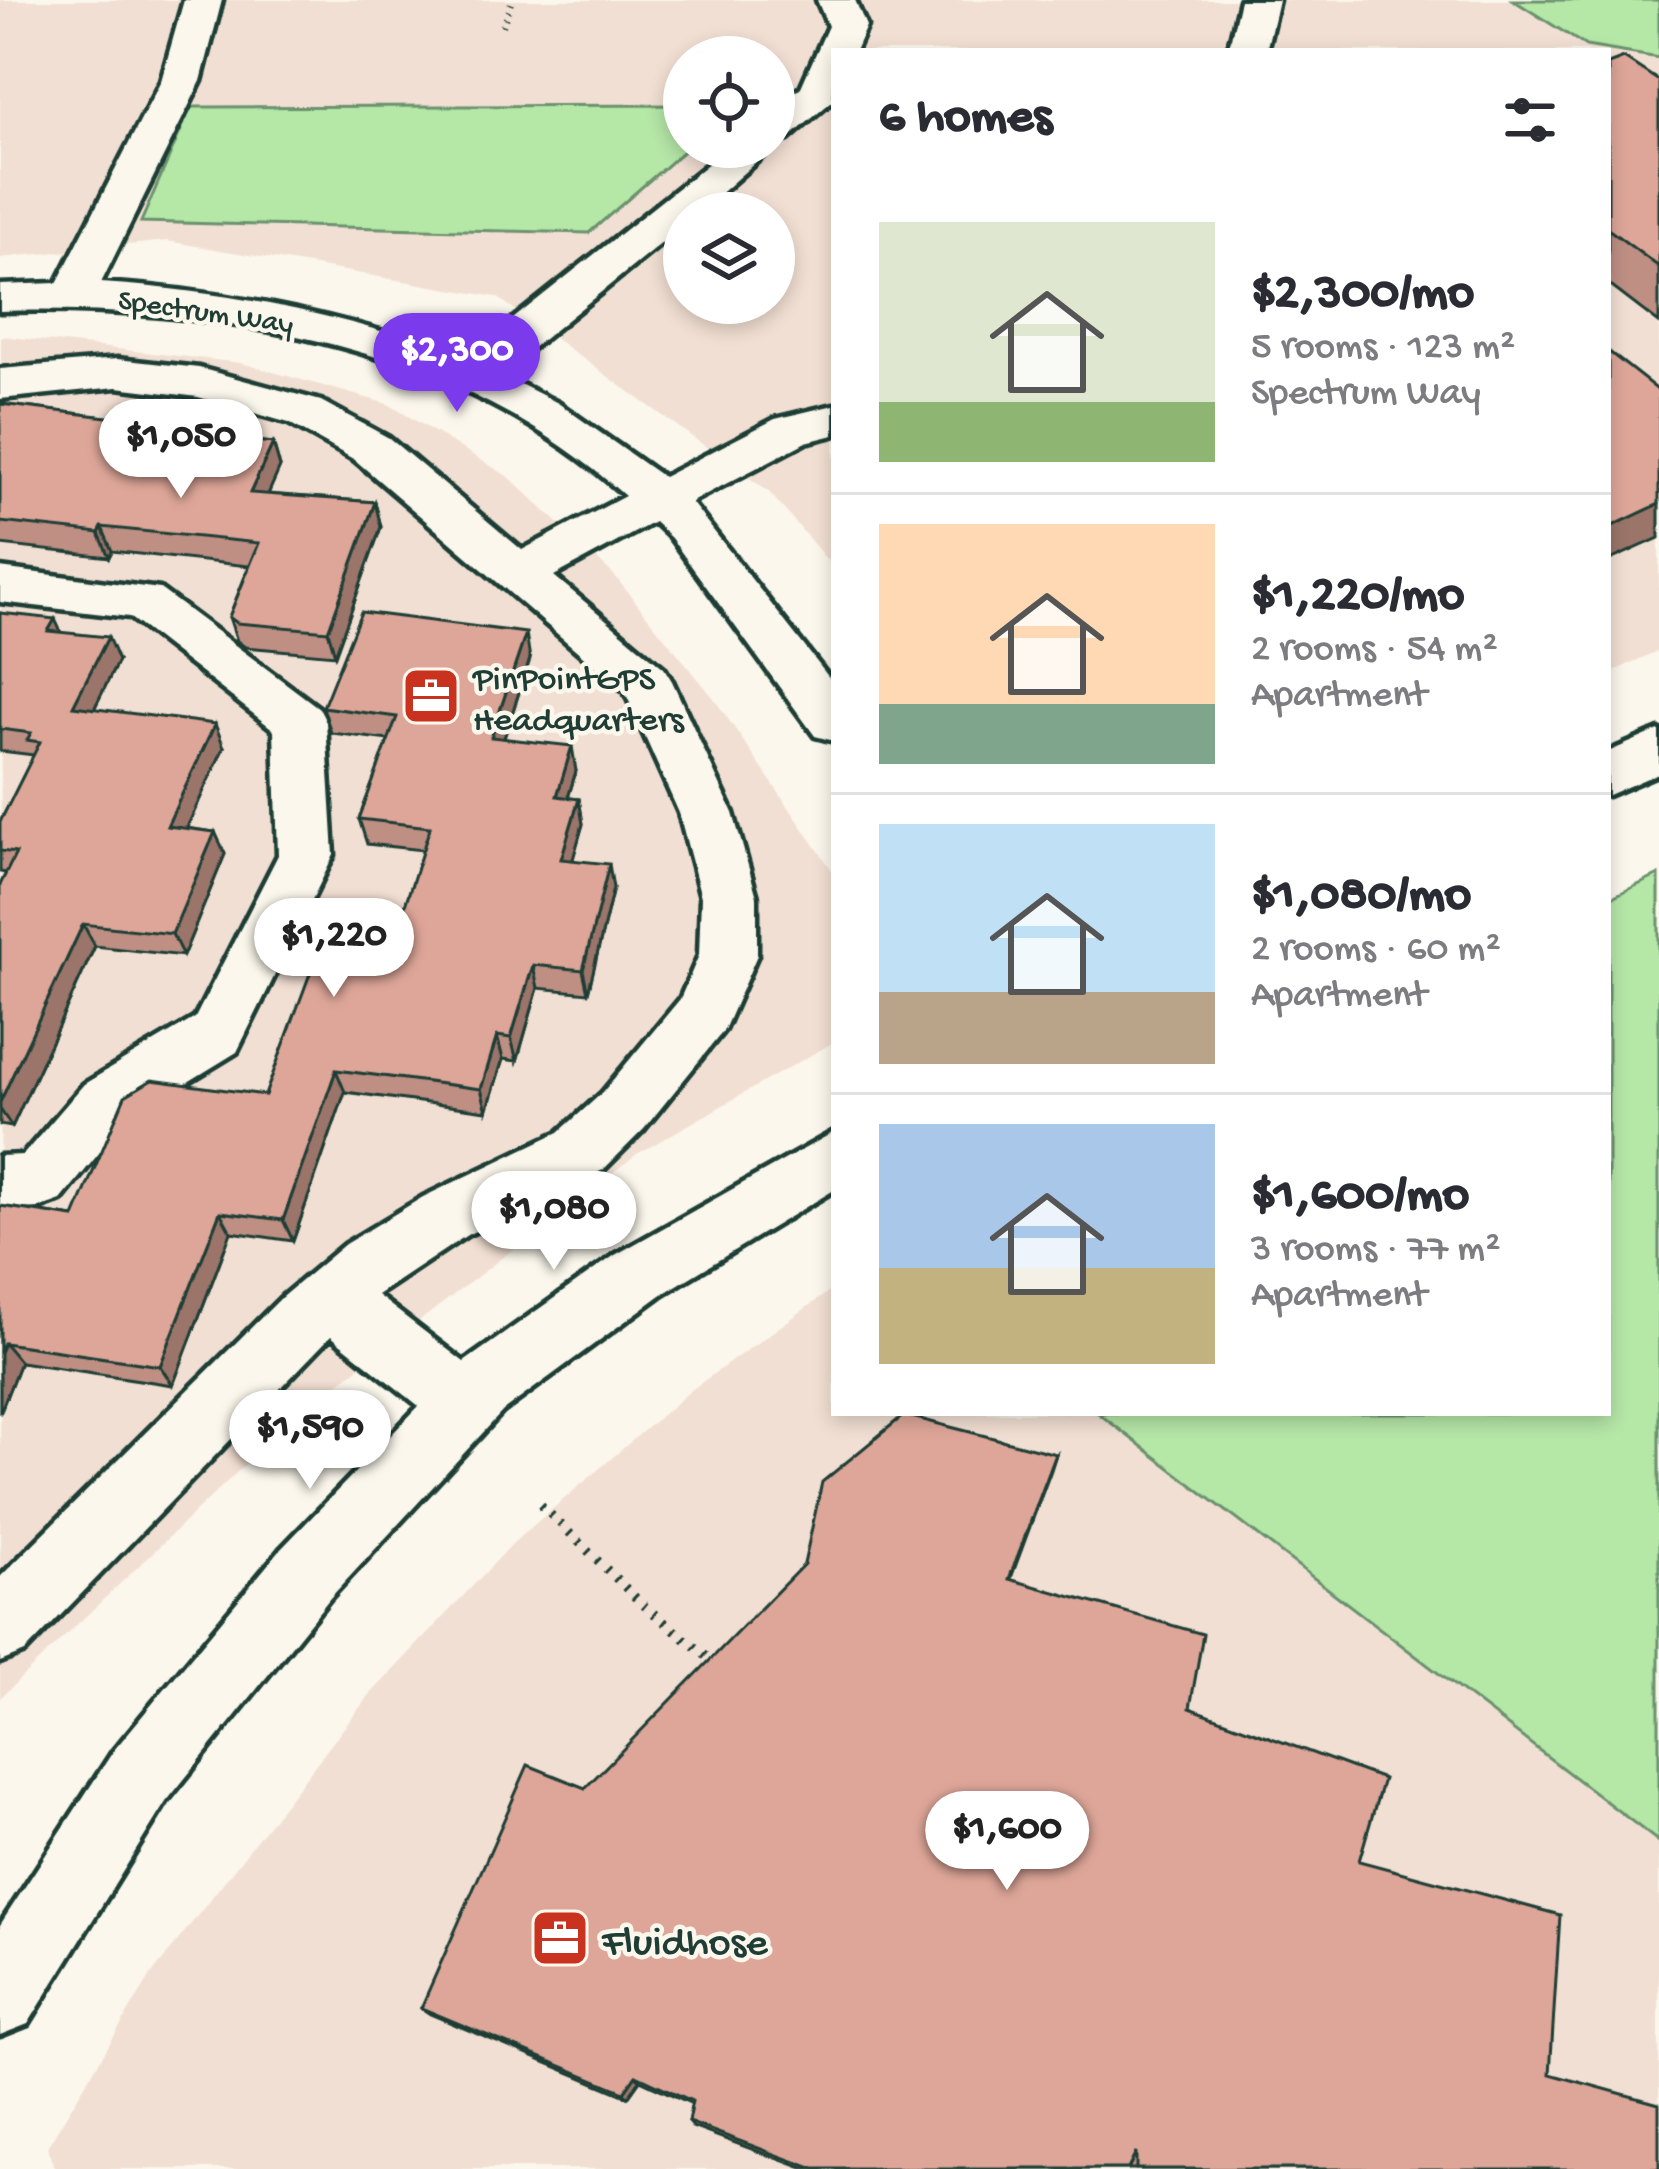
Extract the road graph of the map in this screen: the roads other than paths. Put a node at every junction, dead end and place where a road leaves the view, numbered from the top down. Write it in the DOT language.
graph roads {
  1 [pos="203,0"];
  2 [pos="836,0"];
  3 [pos="1259,0"];
  4 [pos="838,48"];
  5 [pos="1248,48"];
  6 [pos="831,63"];
  7 [pos="795,112"];
  8 [pos="728,168"];
  9 [pos="74,293"];
  10 [pos="0,298"];
  11 [pos="471,375"];
  12 [pos="0,384"];
  13 [pos="831,421"];
  14 [pos="662,498"];
  15 [pos="518,573"];
  16 [pos="0,585"];
  17 [pos="831,718"];
  18 [pos="1659,750"];
  19 [pos="1611,774"];
  20 [pos="831,1160"];
  21 [pos="0,1184"];
  22 [pos="330,1297"];
  23 [pos="466,1403"];
  24 [pos="0,1627"];
  25 [pos="0,1996"];
  1 -- 9 [label="street"];
  2 -- 4 [label="street"];
  3 -- 5 [label="street"];
  6 -- 7 [label="street"];
  8 -- 11 [label="street"];
  9 -- 10 [label="street, Spectrum Way"];
  9 -- 11 [label="street, Spectrum Way"];
  11 -- 14 [label="street, Spectrum Way"];
  12 -- 15 [label="street"];
  13 -- 14 [label="street"];
  14 -- 15 [label="street"];
  14 -- 17 [label="street, Spectrum Way"];
  15 -- 22 [label="street"];
  16 -- 21 [label="street"];
  18 -- 19 [label="street"];
  20 -- 23 [label="street"];
  22 -- 23 [label="street"];
  22 -- 24 [label="street"];
  23 -- 25 [label="street"];
}
